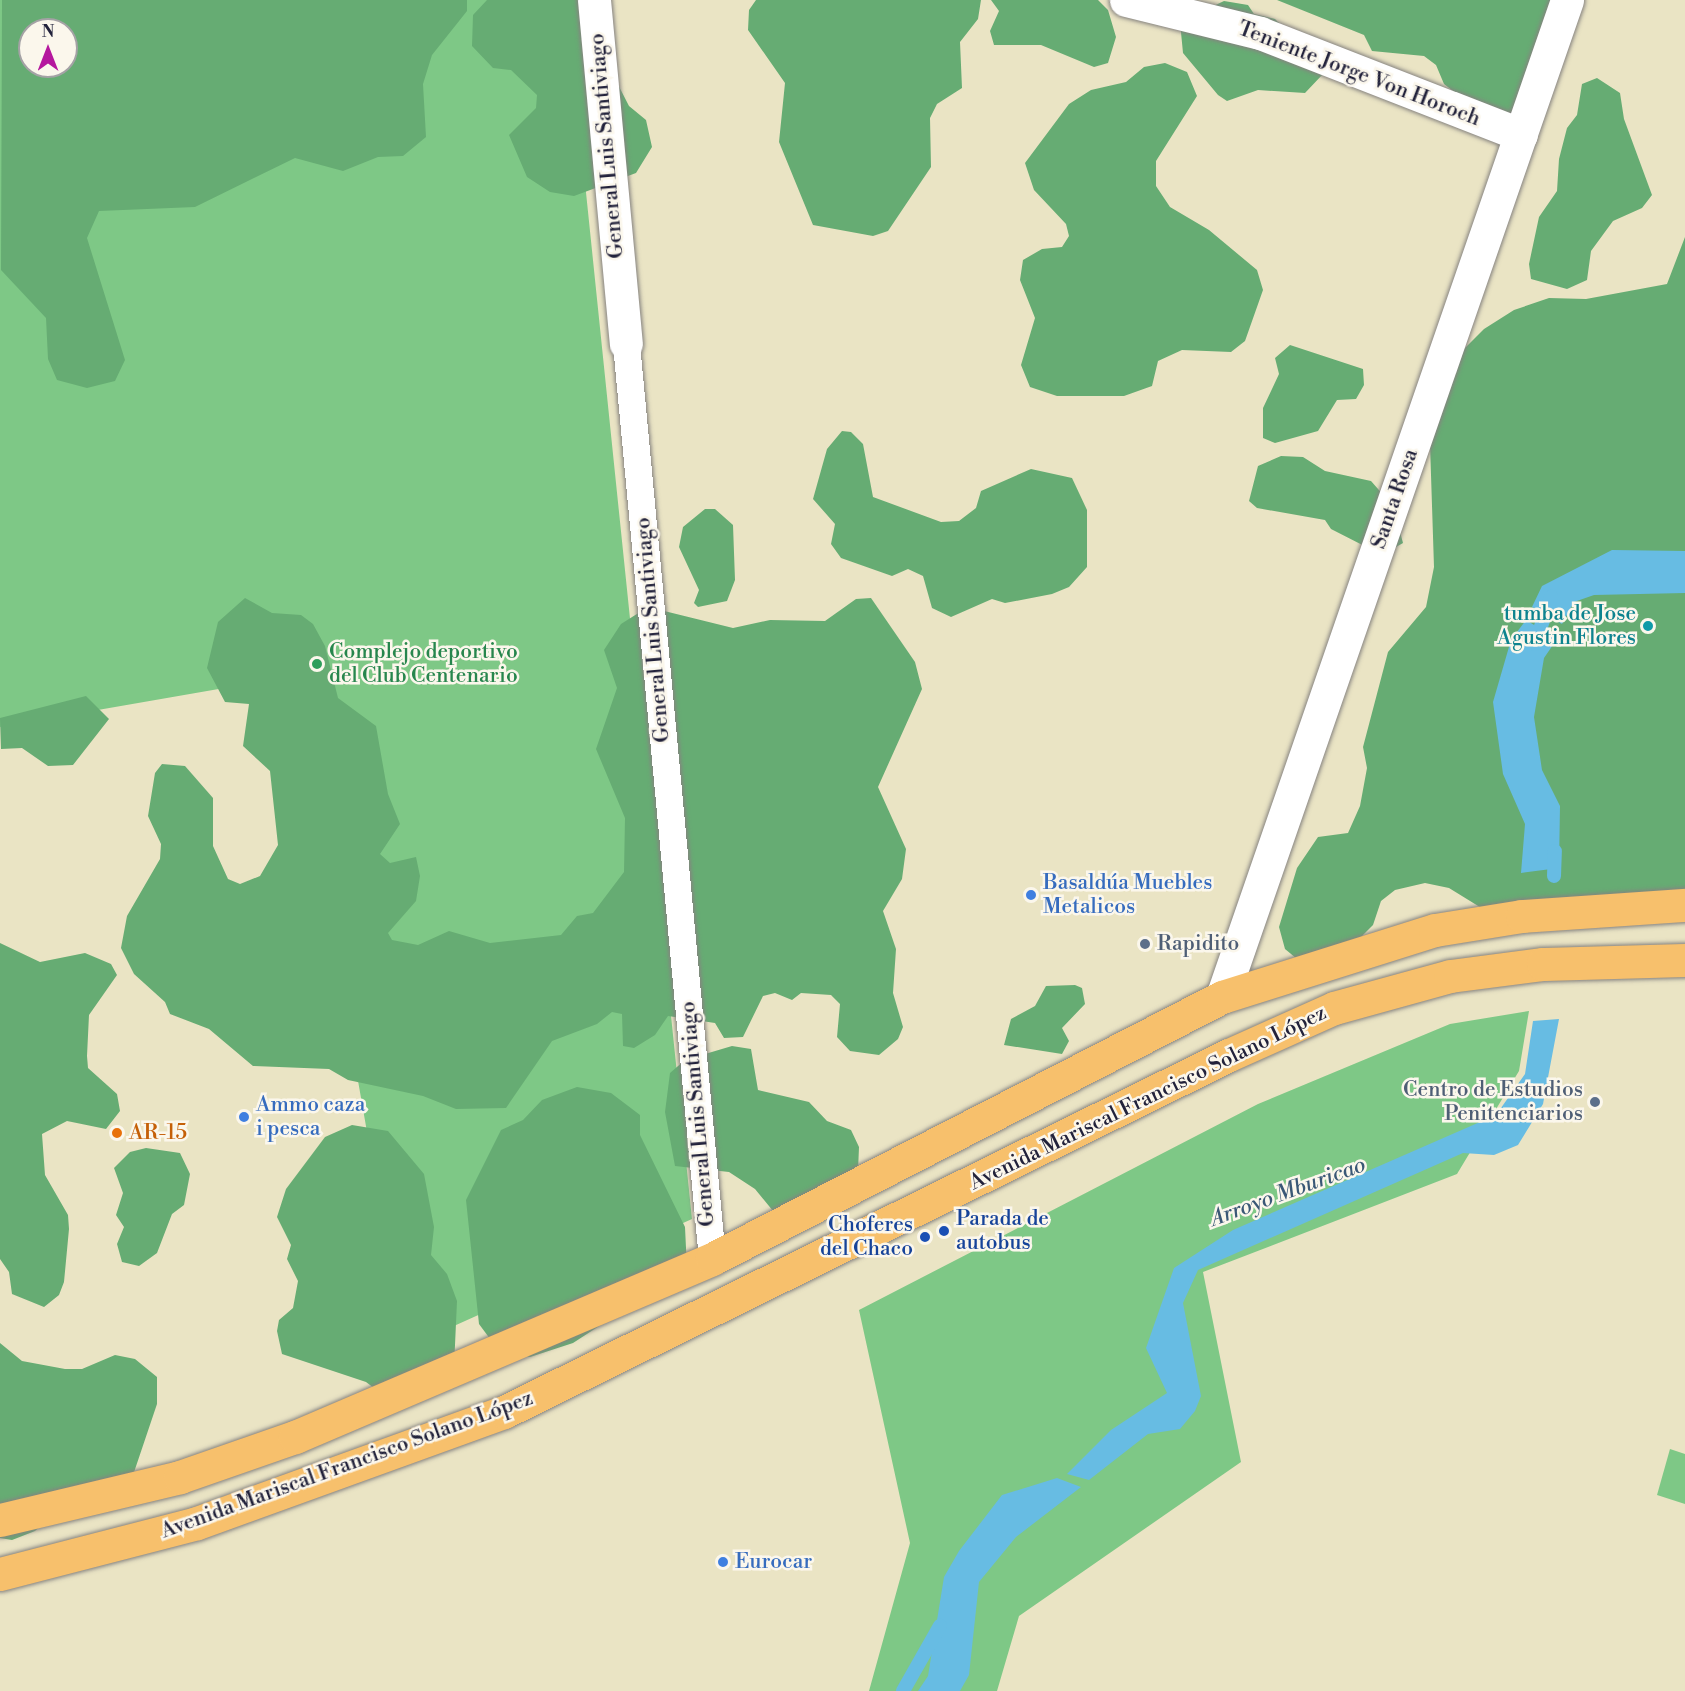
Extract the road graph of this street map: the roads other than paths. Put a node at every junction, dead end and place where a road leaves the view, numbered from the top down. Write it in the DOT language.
graph roads {
  1 [pos="594,0"];
  2 [pos="1126,0"];
  3 [pos="1567,0"];
  4 [pos="1521,135"];
  5 [pos="626,344"];
  6 [pos="1685,905"];
  7 [pos="1685,960"];
  8 [pos="1222,997"];
  9 [pos="712,1259"];
  10 [pos="0,1520"];
  11 [pos="0,1574"];
  1 -- 5 [label="street, General Luis Santiviago"];
  2 -- 4 [label="street, Teniente Jorge Von Horoch"];
  3 -- 4 [label="street, Santa Rosa"];
  4 -- 8 [label="street, Santa Rosa"];
  5 -- 9 [label="lane, General Luis Santiviago"];
  6 -- 8 [label="highway, Avenida Mariscal Francisco Solano López"];
  7 -- 11 [label="highway, Avenida Mariscal Francisco Solano López"];
  8 -- 9 [label="highway, Avenida Mariscal Francisco Solano López"];
  9 -- 10 [label="highway, Avenida Mariscal Francisco Solano López"];
}
